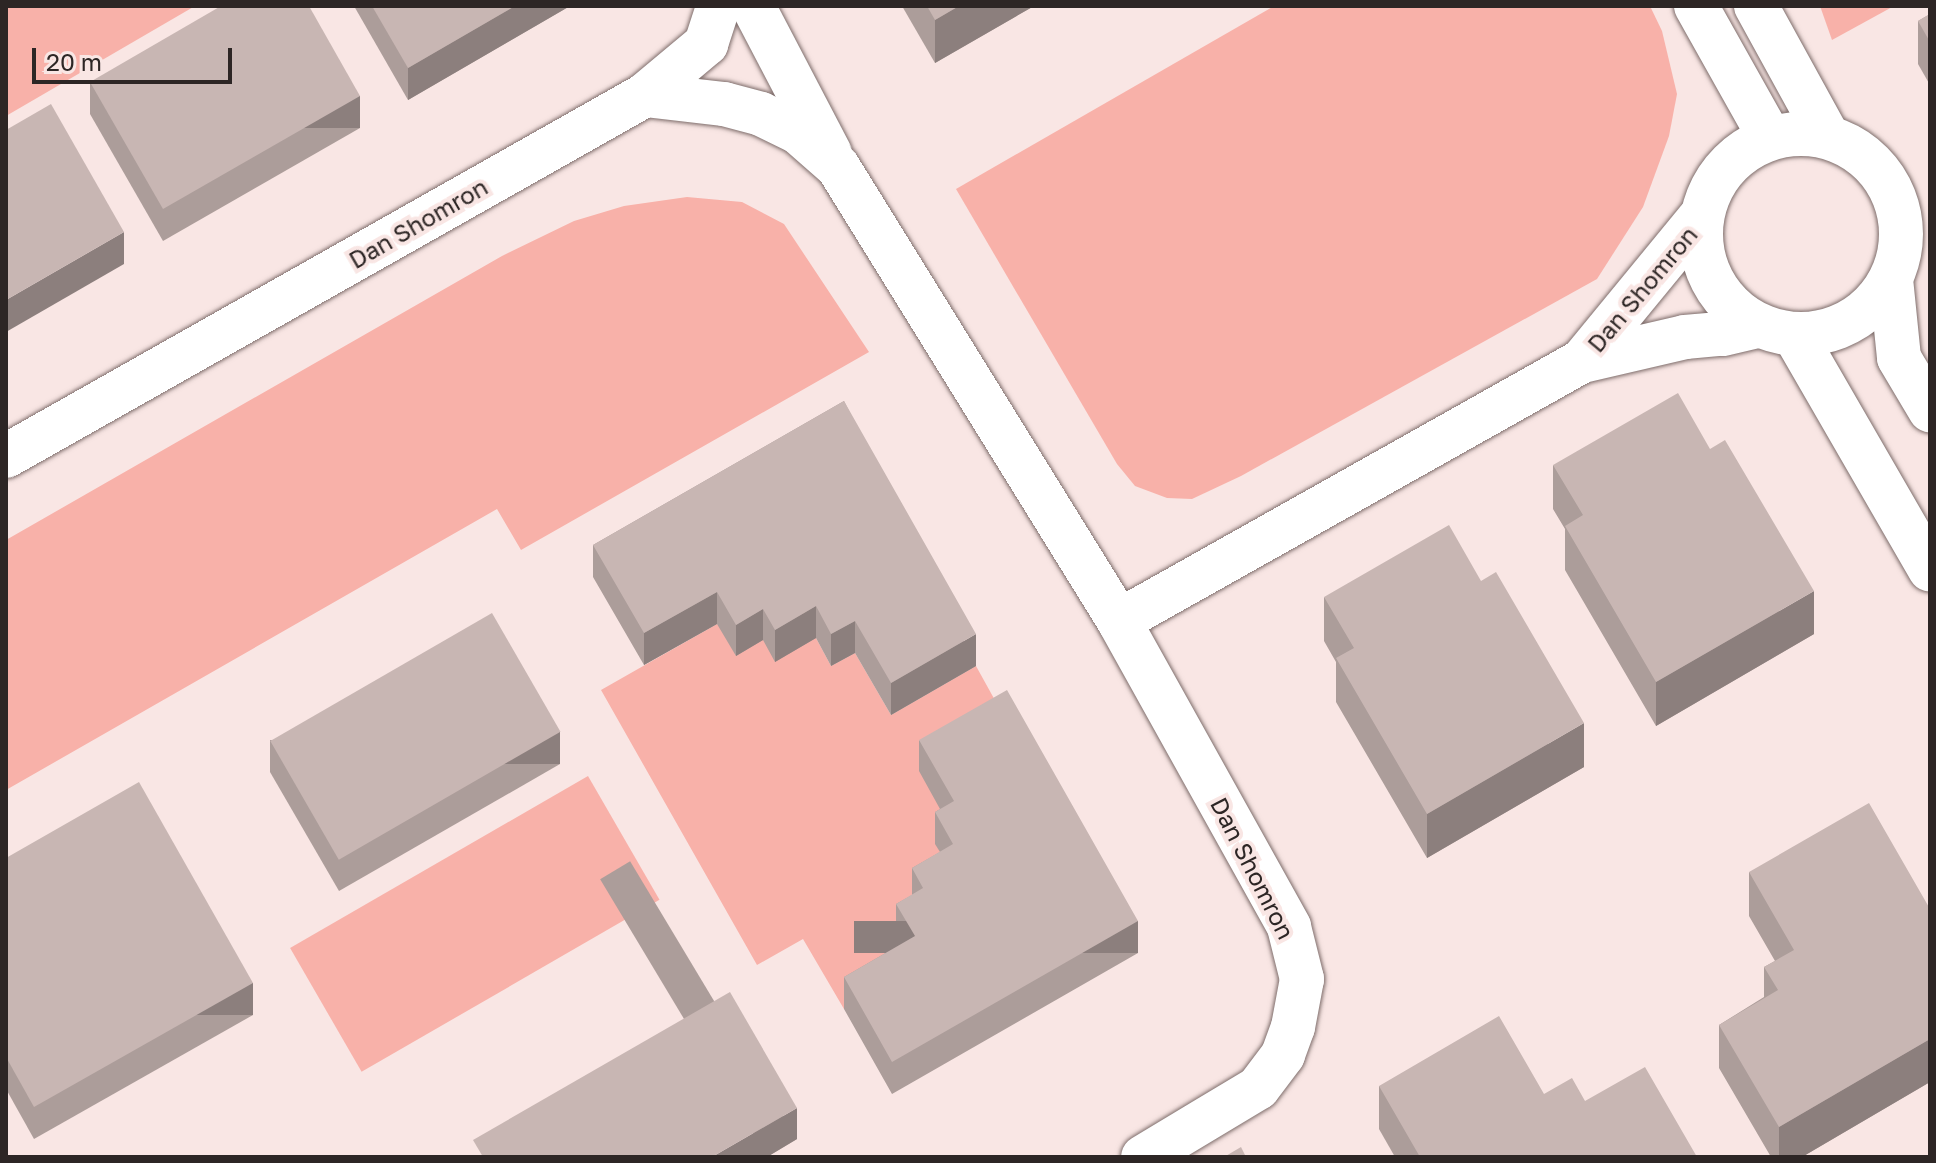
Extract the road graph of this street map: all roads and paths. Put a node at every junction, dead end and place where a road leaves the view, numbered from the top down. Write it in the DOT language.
graph roads {
  1 [pos="718,6"];
  2 [pos="753,6"];
  3 [pos="1696,6"];
  4 [pos="1756,6"];
  5 [pos="645,95"];
  6 [pos="1828,137"];
  7 [pos="1770,138"];
  8 [pos="838,167"];
  9 [pos="1701,216"];
  10 [pos="1891,279"];
  11 [pos="1777,330"];
  12 [pos="1582,361"];
  13 [pos="1930,410"];
  14 [pos="6,456"];
  15 [pos="1930,570"];
  16 [pos="1119,621"];
  17 [pos="1143,1157"];
  1 -- 5 [label="street"];
  2 -- 8 [label="street, Dan Shomron"];
  3 -- 7 [label="street"];
  4 -- 6 [label="street"];
  5 -- 8 [label="street, Dan Shomron"];
  5 -- 14 [label="street, Dan Shomron"];
  6 -- 7 [label="street"];
  6 -- 10 [label="street"];
  7 -- 9 [label="street"];
  8 -- 16 [label="street, Dan Shomron"];
  9 -- 11 [label="street"];
  9 -- 12 [label="street, Dan Shomron"];
  10 -- 11 [label="street"];
  10 -- 13 [label="street"];
  11 -- 12 [label="street, Dan Shomron"];
  11 -- 15 [label="street"];
  12 -- 16 [label="street, Dan Shomron"];
  16 -- 17 [label="street, Dan Shomron"];
}
